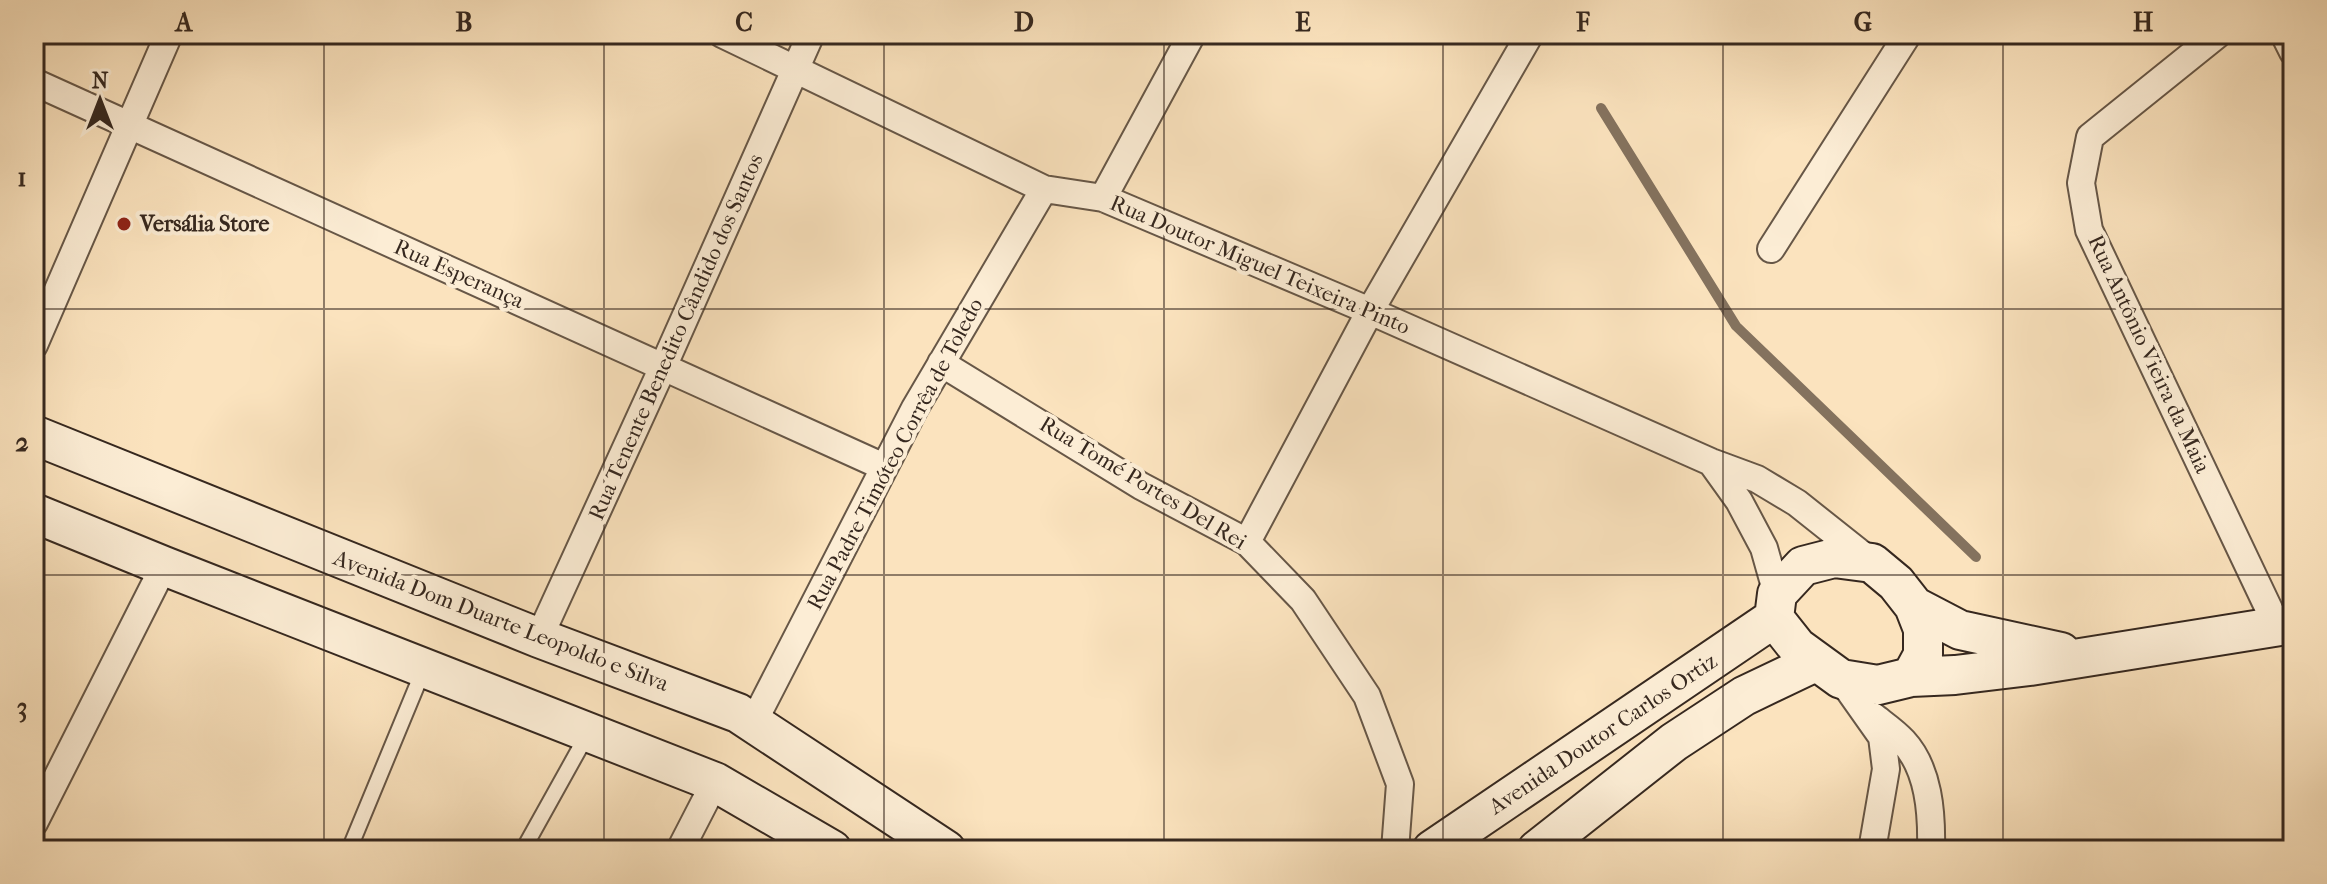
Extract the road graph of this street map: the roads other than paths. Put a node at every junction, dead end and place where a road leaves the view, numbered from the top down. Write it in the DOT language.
graph roads {
  1 [pos="169,34"];
  2 [pos="722,34"];
  3 [pos="811,34"];
  4 [pos="1192,34"];
  5 [pos="1908,34"];
  6 [pos="2218,34"];
  7 [pos="2284,34"];
  8 [pos="1525,35"];
  9 [pos="2293,52"];
  10 [pos="795,69"];
  11 [pos="34,82"];
  12 [pos="130,125"];
  13 [pos="1044,189"];
  14 [pos="1103,198"];
  15 [pos="1771,249"];
  16 [pos="1370,311"];
  17 [pos="34,345"];
  18 [pos="941,363"];
  19 [pos="663,367"];
  20 [pos="34,435"];
  21 [pos="1711,462"];
  22 [pos="884,467"];
  23 [pos="34,513"];
  24 [pos="1247,542"];
  25 [pos="1872,563"];
  26 [pos="164,566"];
  27 [pos="1776,606"];
  28 [pos="1914,606"];
  29 [pos="2285,625"];
  30 [pos="539,638"];
  31 [pos="2091,657"];
  32 [pos="424,666"];
  33 [pos="1828,670"];
  34 [pos="1911,677"];
  35 [pos="1864,709"];
  36 [pos="753,723"];
  37 [pos="588,732"];
  38 [pos="715,782"];
  39 [pos="34,823"];
  40 [pos="349,850"];
  41 [pos="523,850"];
  42 [pos="680,850"];
  43 [pos="832,850"];
  44 [pos="946,850"];
  45 [pos="1395,850"];
  46 [pos="1432,850"];
  47 [pos="1537,850"];
  48 [pos="1872,850"];
  49 [pos="1931,850"];
  1 -- 12 [label="street"];
  2 -- 10 [label="street, Rua Doutor Miguel Teixeira Pinto"];
  3 -- 10 [label="street, Rua Tenente Benedito Cândido dos Santos"];
  4 -- 14 [label="street"];
  5 -- 15 [label="street"];
  6 -- 29 [label="street, Rua Antônio Vieira da Maia"];
  7 -- 9 [label="street"];
  8 -- 16 [label="street"];
  10 -- 13 [label="street, Rua Doutor Miguel Teixeira Pinto"];
  10 -- 19 [label="street, Rua Tenente Benedito Cândido dos Santos"];
  11 -- 12 [label="street, Rua Esperança"];
  12 -- 17 [label="street"];
  12 -- 19 [label="street, Rua Esperança"];
  13 -- 14 [label="street, Rua Doutor Miguel Teixeira Pinto"];
  13 -- 18 [label="street, Rua Padre Timóteo Corrêa de Toledo"];
  14 -- 16 [label="street, Rua Doutor Miguel Teixeira Pinto"];
  16 -- 21 [label="street, Rua Doutor Miguel Teixeira Pinto"];
  16 -- 24 [label="street"];
  18 -- 22 [label="street, Rua Padre Timóteo Corrêa de Toledo"];
  18 -- 24 [label="street, Rua Tomé Portes Del Rei"];
  19 -- 22 [label="street, Rua Esperança"];
  19 -- 30 [label="street, Rua Tenente Benedito Cândido dos Santos"];
  20 -- 30 [label="main road, Avenida Dom Duarte Leopoldo e Silva"];
  21 -- 25 [label="street, Rua Doutor Miguel Teixeira Pinto"];
  21 -- 27 [label="street"];
  22 -- 36 [label="street, Rua Padre Timóteo Corrêa de Toledo"];
  23 -- 26 [label="main road"];
  24 -- 45 [label="street, Rua Tomé Portes Del Rei"];
  25 -- 27 [label="main road"];
  25 -- 28 [label="main road"];
  26 -- 32 [label="main road"];
  26 -- 39 [label="street"];
  27 -- 33 [label="main road"];
  27 -- 46 [label="main road, Avenida Doutor Carlos Ortiz"];
  28 -- 31 [label="main road"];
  28 -- 34 [label="main road"];
  29 -- 31 [label="main road"];
  30 -- 36 [label="main road, Avenida Dom Duarte Leopoldo e Silva"];
  31 -- 34 [label="main road"];
  32 -- 37 [label="main road"];
  32 -- 40 [label="lane"];
  33 -- 34 [label="main road"];
  33 -- 35 [label="street"];
  33 -- 47 [label="main road"];
  35 -- 48 [label="street"];
  35 -- 49 [label="street"];
  36 -- 44 [label="main road, Avenida Dom Duarte Leopoldo e Silva"];
  37 -- 38 [label="main road"];
  37 -- 41 [label="lane"];
  38 -- 42 [label="street"];
  38 -- 43 [label="main road"];
}
